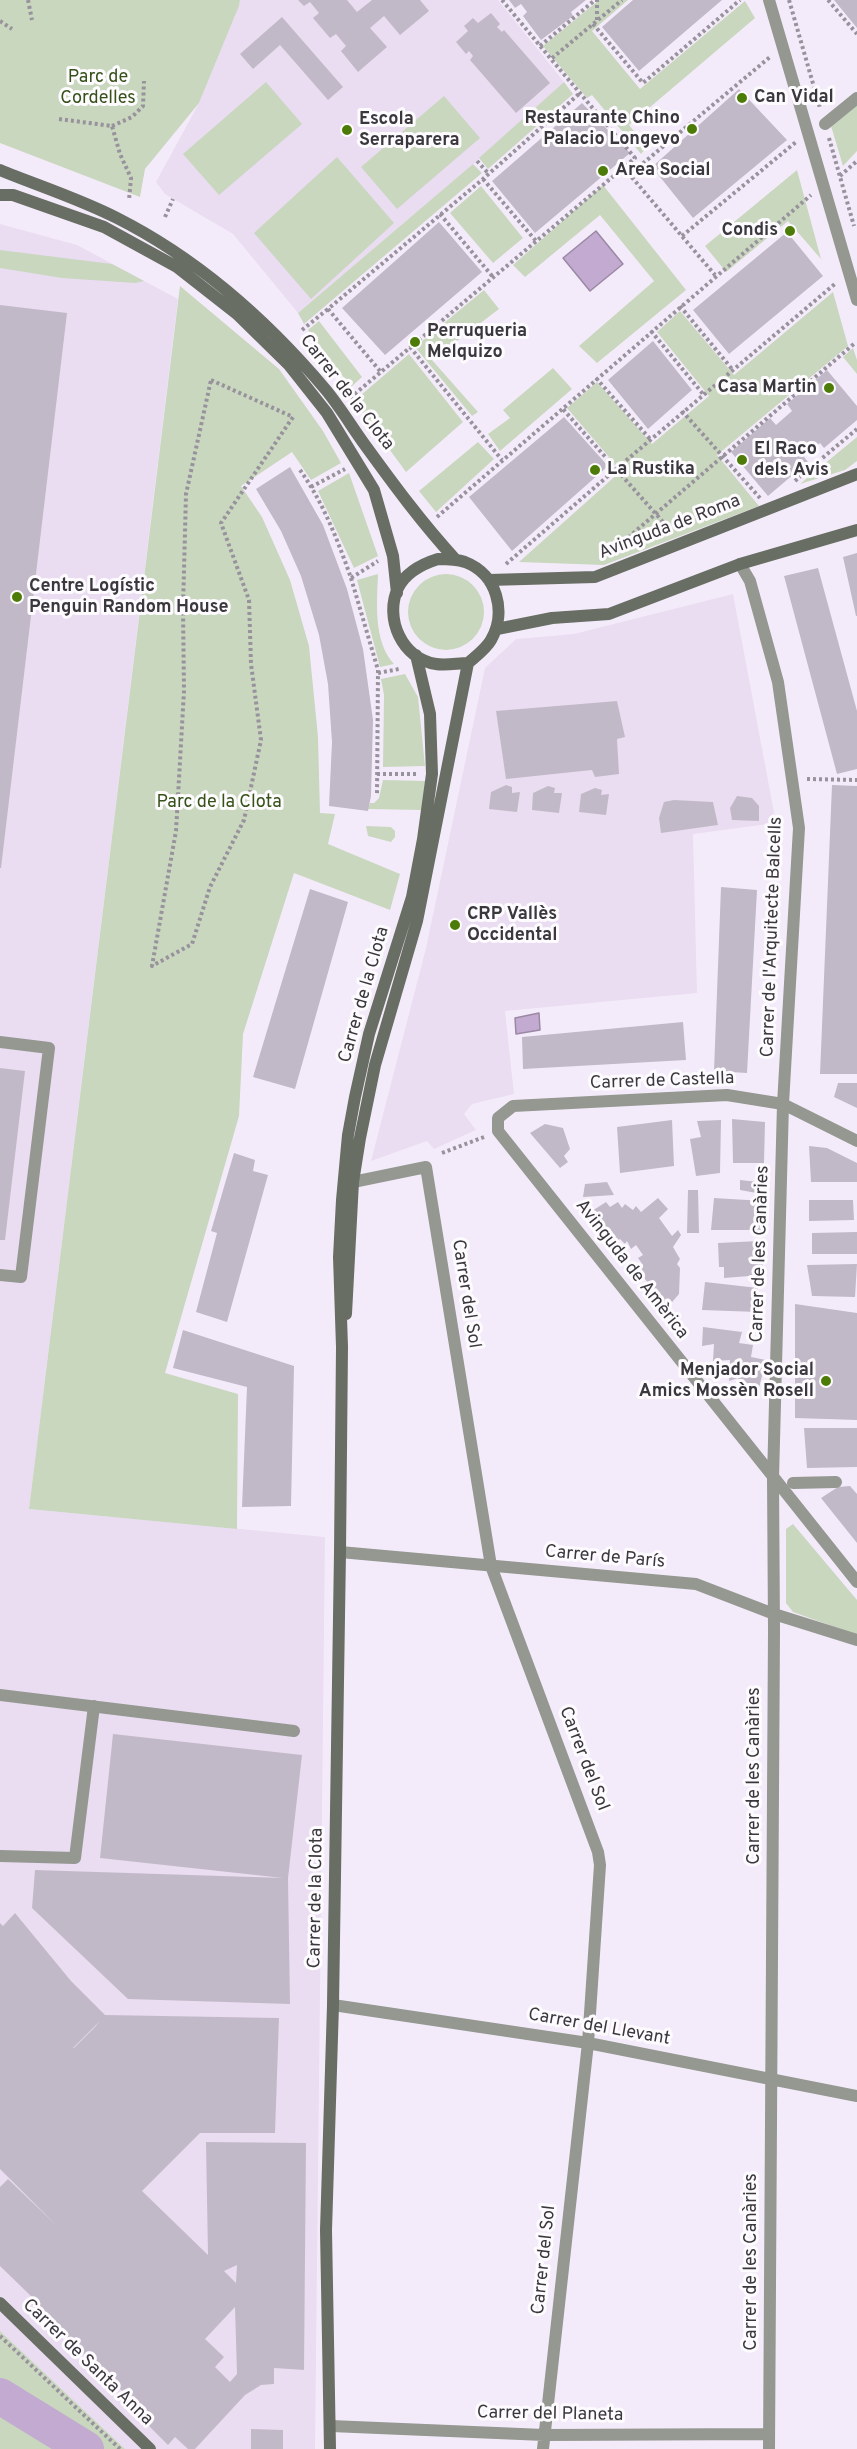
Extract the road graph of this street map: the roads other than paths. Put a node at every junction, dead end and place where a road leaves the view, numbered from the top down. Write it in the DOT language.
graph roads {
  1 [pos="769,0"];
  2 [pos="857,98"];
  3 [pos="825,124"];
  4 [pos="0,170"];
  5 [pos="0,195"];
  6 [pos="857,300"];
  7 [pos="857,474"];
  8 [pos="857,530"];
  9 [pos="455,559"];
  10 [pos="740,564"];
  11 [pos="489,580"];
  12 [pos="396,593"];
  13 [pos="496,629"];
  14 [pos="416,655"];
  15 [pos="468,663"];
  16 [pos="430,827"];
  17 [pos="425,856"];
  18 [pos="0,1042"];
  19 [pos="783,1104"];
  20 [pos="498,1118"];
  21 [pos="857,1141"];
  22 [pos="353,1182"];
  23 [pos="0,1275"];
  24 [pos="342,1347"];
  25 [pos="776,1482"];
  26 [pos="836,1482"];
  27 [pos="340,1552"];
  28 [pos="491,1566"];
  29 [pos="857,1581"];
  30 [pos="774,1614"];
  31 [pos="857,1640"];
  32 [pos="0,1695"];
  33 [pos="94,1706"];
  34 [pos="294,1731"];
  35 [pos="0,1856"];
  36 [pos="333,2005"];
  37 [pos="588,2043"];
  38 [pos="772,2078"];
  39 [pos="857,2096"];
  40 [pos="0,2303"];
  41 [pos="331,2426"];
  42 [pos="769,2434"];
  43 [pos="544,2435"];
  44 [pos="150,2449"];
  45 [pos="330,2449"];
  46 [pos="543,2449"];
  47 [pos="769,2449"];
  1 -- 6 [label="street"];
  2 -- 3 [label="street"];
  4 -- 9 [label="street, Carrer de la Clota"];
  5 -- 12 [label="street, Carrer de la Clota"];
  7 -- 11 [label="street, Avinguda de Roma"];
  8 -- 10 [label="street"];
  9 -- 11 [label="street"];
  9 -- 12 [label="street"];
  10 -- 13 [label="street"];
  10 -- 19 [label="street, Carrer de l'Arquitecte Balcells"];
  11 -- 13 [label="street"];
  12 -- 14 [label="street"];
  13 -- 15 [label="street"];
  14 -- 15 [label="street"];
  14 -- 16 [label="street, Carrer de la Clota"];
  15 -- 16 [label="street, Carrer de la Clota"];
  16 -- 17 [label="street, Carrer de la Clota"];
  17 -- 22 [label="street, Carrer de la Clota"];
  17 -- 24 [label="street, Carrer de la Clota"];
  18 -- 23 [label="street"];
  19 -- 20 [label="street, Carrer de Castella"];
  19 -- 21 [label="street, Carrer de Castella"];
  19 -- 25 [label="street, Carrer de les Canàries"];
  20 -- 25 [label="street, Avinguda de Amèrica"];
  22 -- 24 [label="street, Carrer de la Clota"];
  22 -- 28 [label="street, Carrer del Sol"];
  24 -- 27 [label="street, Carrer de la Clota"];
  25 -- 26 [label="street"];
  25 -- 29 [label="street, Avinguda de Amèrica"];
  25 -- 30 [label="street, Carrer de les Canàries"];
  27 -- 28 [label="street, Carrer de París"];
  27 -- 36 [label="street, Carrer de la Clota"];
  28 -- 30 [label="street, Carrer de París"];
  28 -- 37 [label="street, Carrer del Sol"];
  30 -- 31 [label="street, Carrer de París"];
  30 -- 38 [label="street, Carrer de les Canàries"];
  32 -- 33 [label="street"];
  33 -- 34 [label="street"];
  33 -- 35 [label="street"];
  36 -- 37 [label="street, Carrer del Llevant"];
  36 -- 41 [label="street, Carrer de la Clota"];
  37 -- 38 [label="street, Carrer del Llevant"];
  37 -- 43 [label="street, Carrer del Sol"];
  38 -- 39 [label="street, Carrer del Llevant"];
  38 -- 42 [label="street, Carrer de les Canàries"];
  40 -- 44 [label="street, Carrer de Santa Anna"];
  41 -- 43 [label="street, Carrer del Planeta"];
  41 -- 45 [label="street, Carrer de la Clota"];
  42 -- 43 [label="street, Carrer del Planeta"];
  42 -- 47 [label="street, Carrer de les Canàries"];
  43 -- 46 [label="street, Carrer del Sol"];
}
